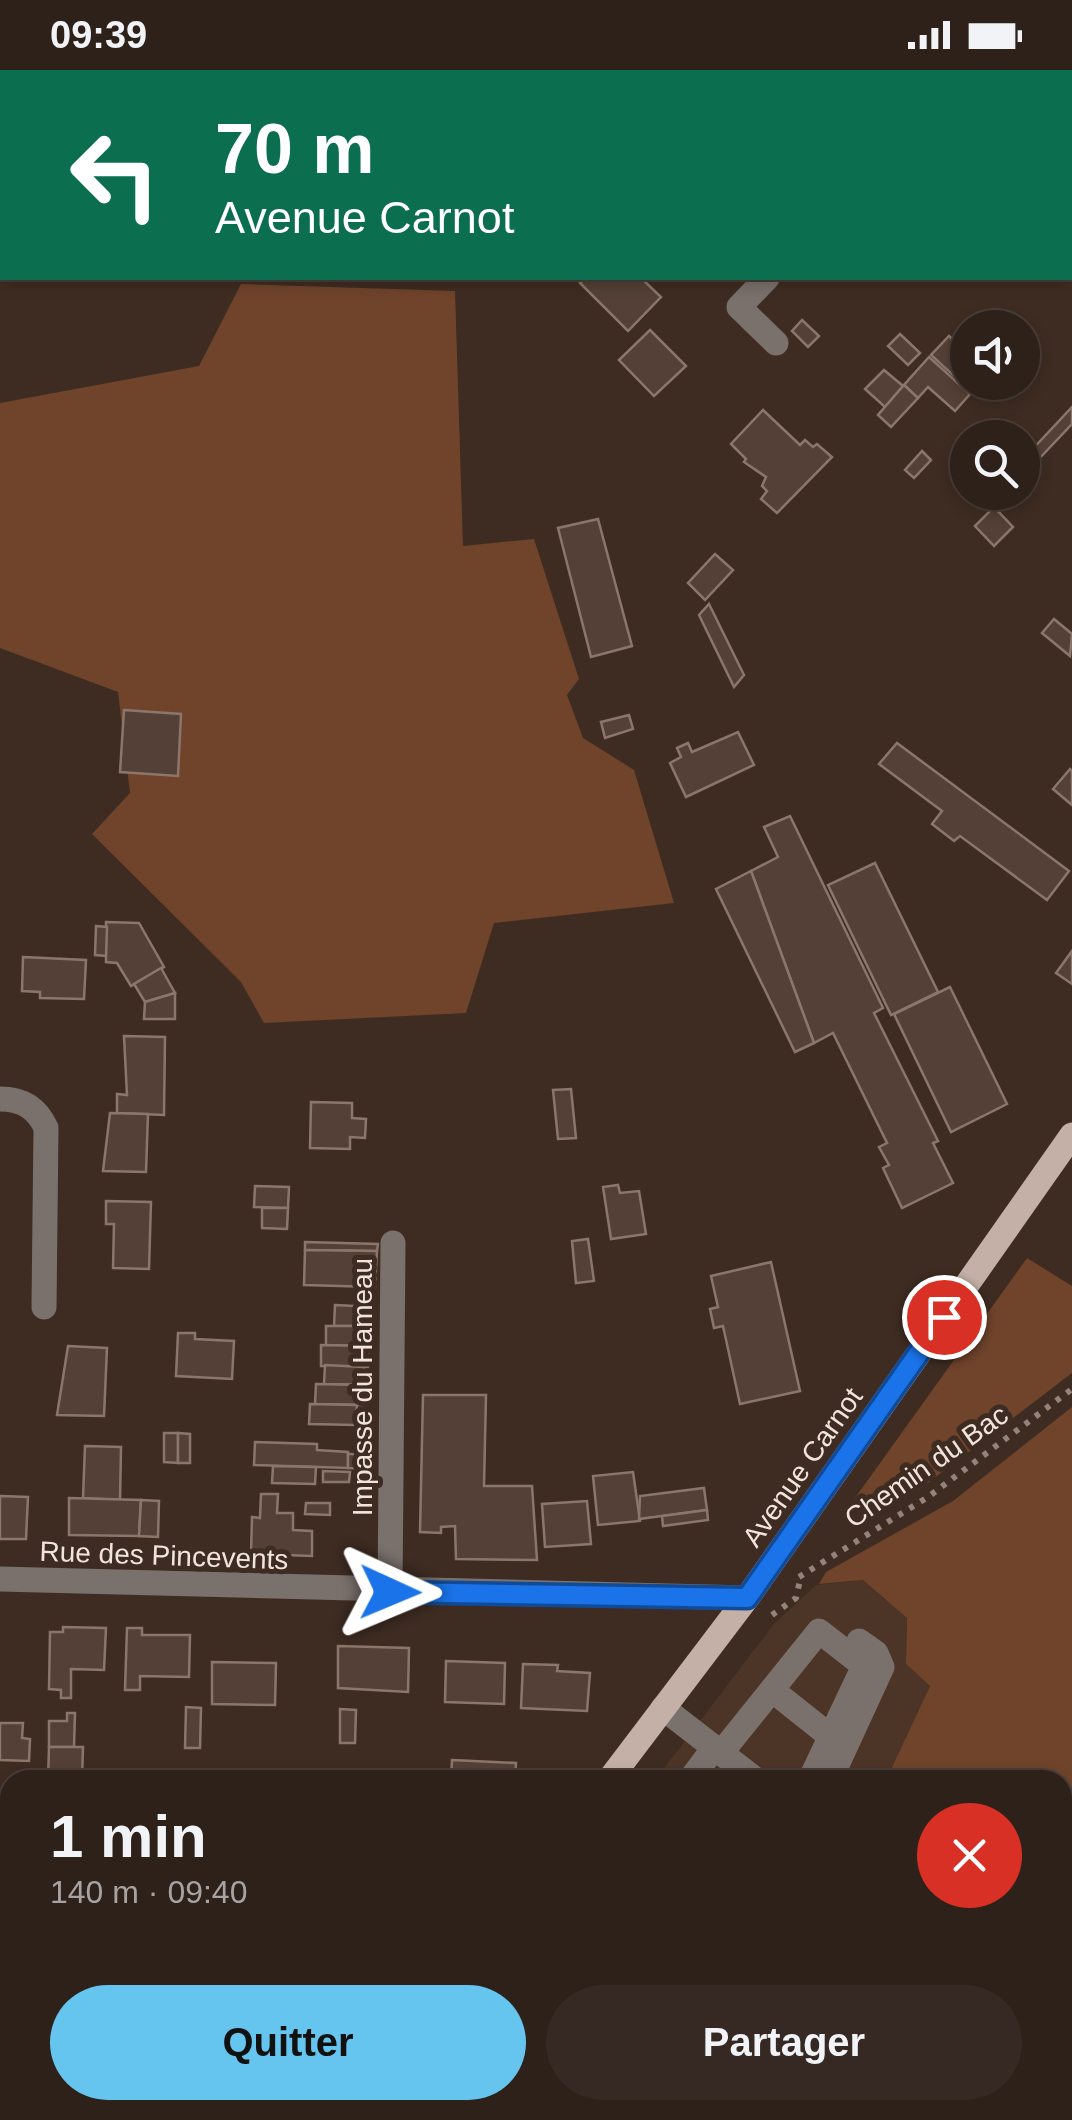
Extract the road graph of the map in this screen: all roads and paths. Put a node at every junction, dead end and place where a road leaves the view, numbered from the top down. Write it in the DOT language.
graph roads {
  1 [pos="765,280"];
  2 [pos="776,343"];
  3 [pos="0,1098"];
  4 [pos="1072,1135"];
  5 [pos="393,1243"];
  6 [pos="44,1308"];
  7 [pos="1072,1390"];
  8 [pos="0,1580"];
  9 [pos="390,1592"];
  10 [pos="747,1598"];
  11 [pos="819,1632"];
  12 [pos="772,1690"];
  13 [pos="664,1708"];
  14 [pos="830,1737"];
  15 [pos="718,1750"];
  16 [pos="617,1770"];
  17 [pos="699,1770"];
  18 [pos="743,1770"];
  19 [pos="815,1770"];
  20 [pos="835,1770"];
  1 -- 2 [label="street"];
  3 -- 6 [label="street"];
  4 -- 10 [label="main road, Avenue Carnot"];
  5 -- 9 [label="street, Impasse du Hameau"];
  7 -- 10 [label="path, Chemin du Bac"];
  8 -- 9 [label="street, Rue des Pincevents"];
  9 -- 10 [label="street, Rue des Pincevents"];
  10 -- 13 [label="main road, Avenue Carnot"];
  11 -- 12 [label="street"];
  11 -- 14 [label="street"];
  11 -- 20 [label="street"];
  12 -- 14 [label="street"];
  12 -- 15 [label="street"];
  13 -- 15 [label="street"];
  13 -- 16 [label="main road, Avenue Carnot"];
  14 -- 19 [label="street"];
  15 -- 17 [label="street"];
  15 -- 18 [label="street"];
}
